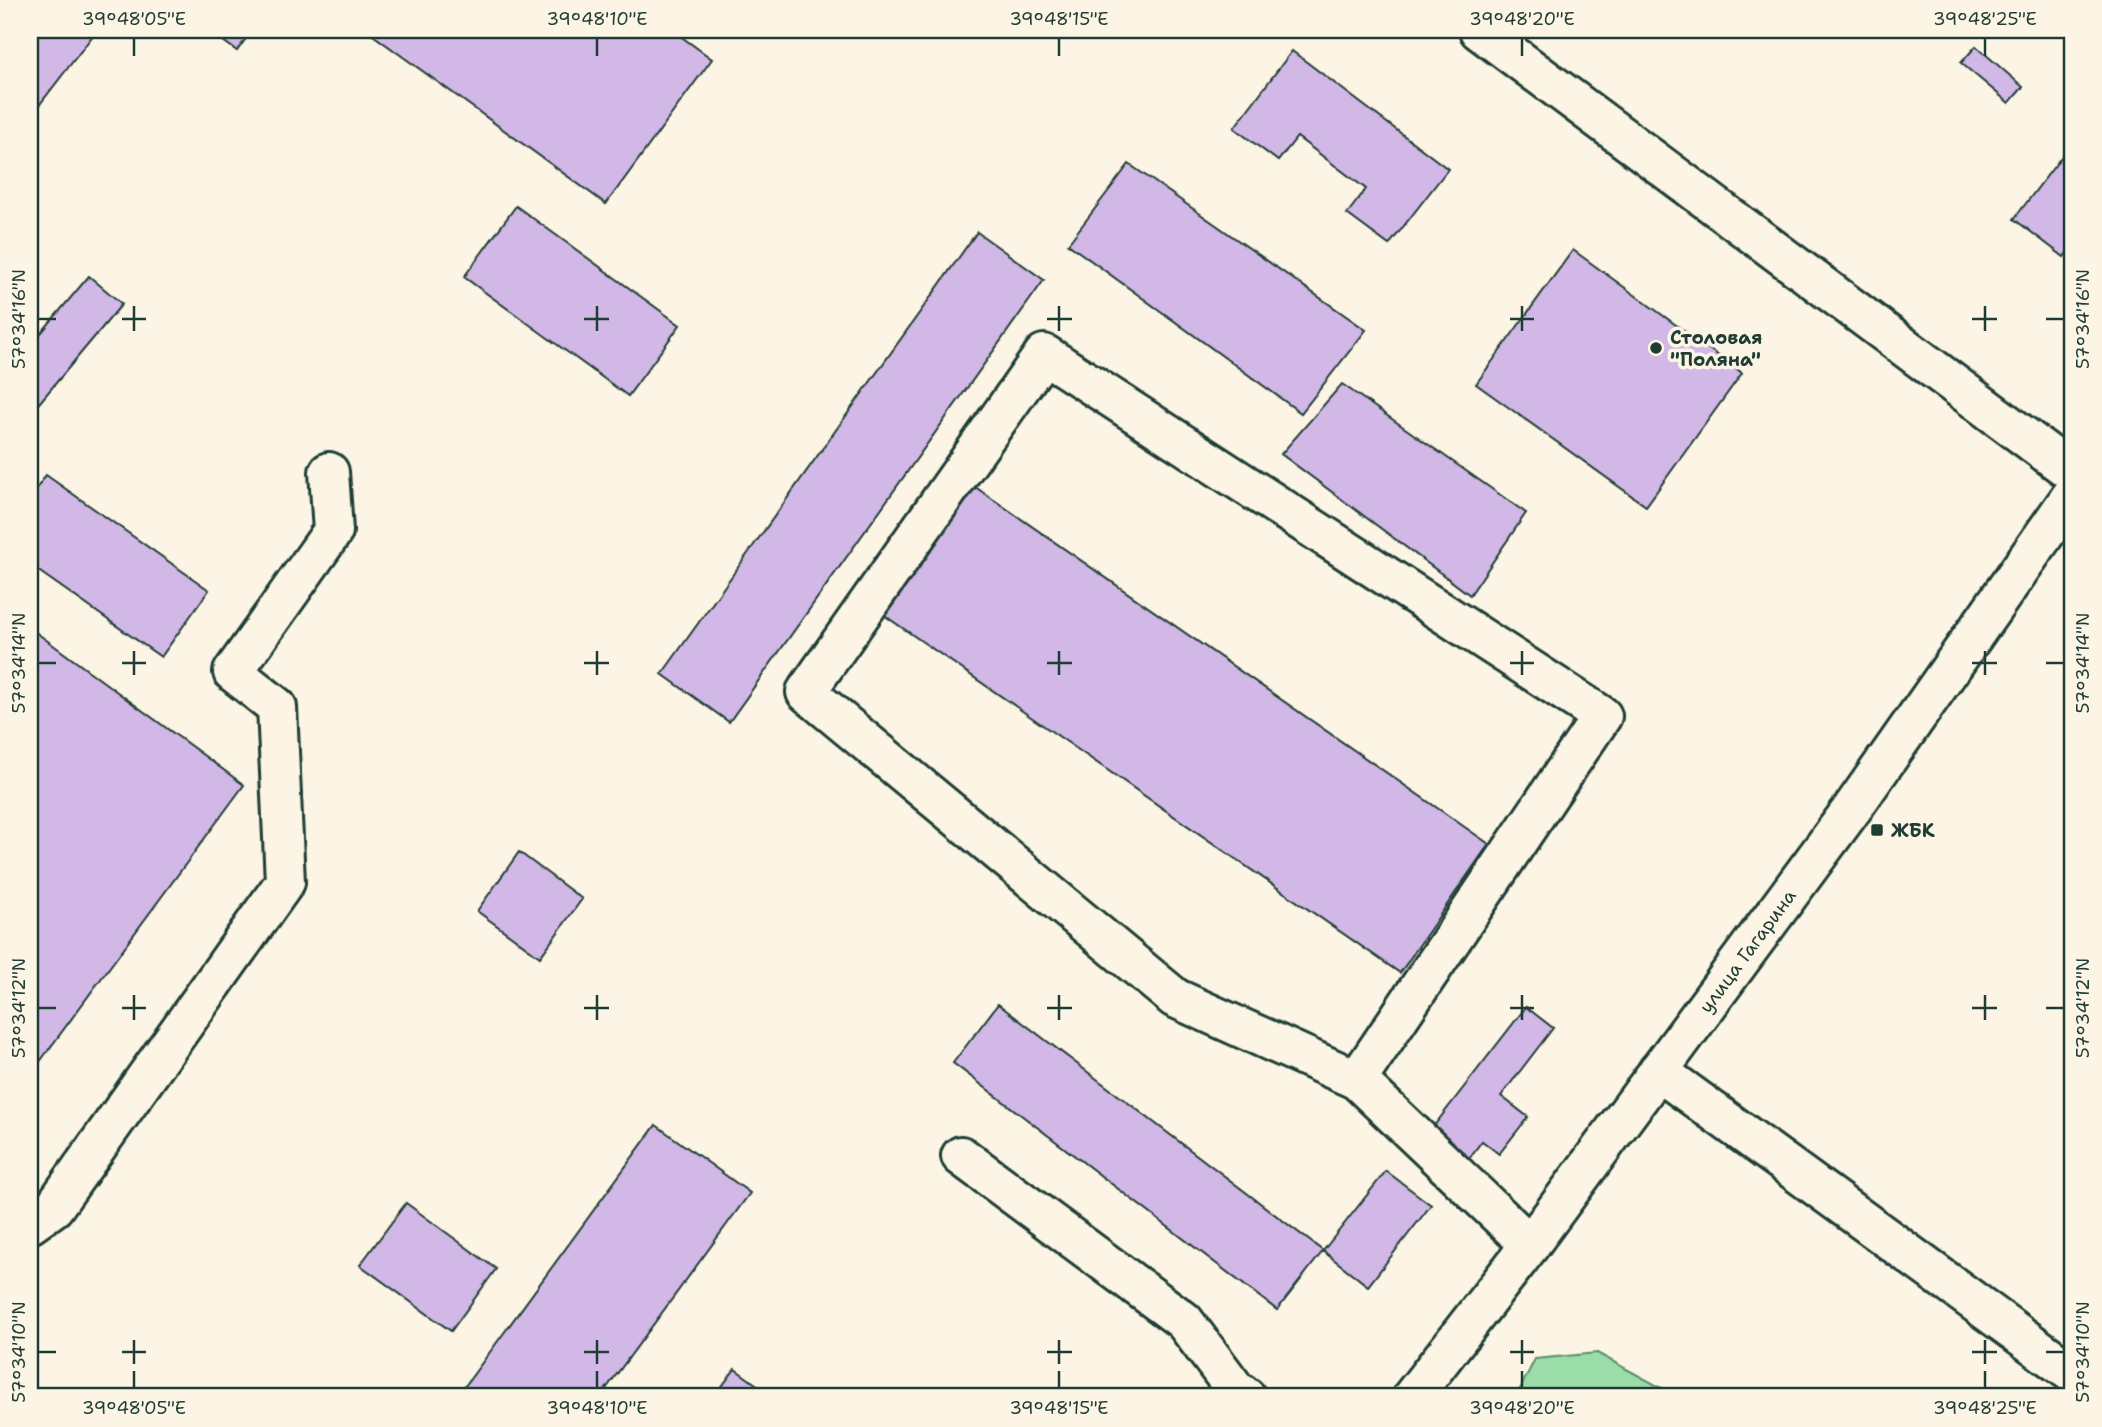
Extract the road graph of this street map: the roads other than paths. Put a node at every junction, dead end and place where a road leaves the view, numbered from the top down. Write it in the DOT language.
graph roads {
  1 [pos="1479,30"];
  2 [pos="329,472"];
  3 [pos="2072,472"];
  4 [pos="2072,495"];
  5 [pos="1658,1071"];
  6 [pos="1357,1080"];
  7 [pos="961,1156"];
  8 [pos="30,1224"];
  9 [pos="1530,1245"];
  10 [pos="2072,1373"];
  11 [pos="1246,1397"];
  12 [pos="1412,1397"];
  1 -- 3 [label="main road"];
  2 -- 8 [label="main road"];
  4 -- 5 [label="main road, улица Гагарина"];
  5 -- 9 [label="main road, улица Гагарина"];
  5 -- 10 [label="main road"];
  6 -- 6 [label="main road"];
  6 -- 9 [label="main road"];
  7 -- 11 [label="main road"];
  9 -- 12 [label="main road, улица Гагарина"];
}
